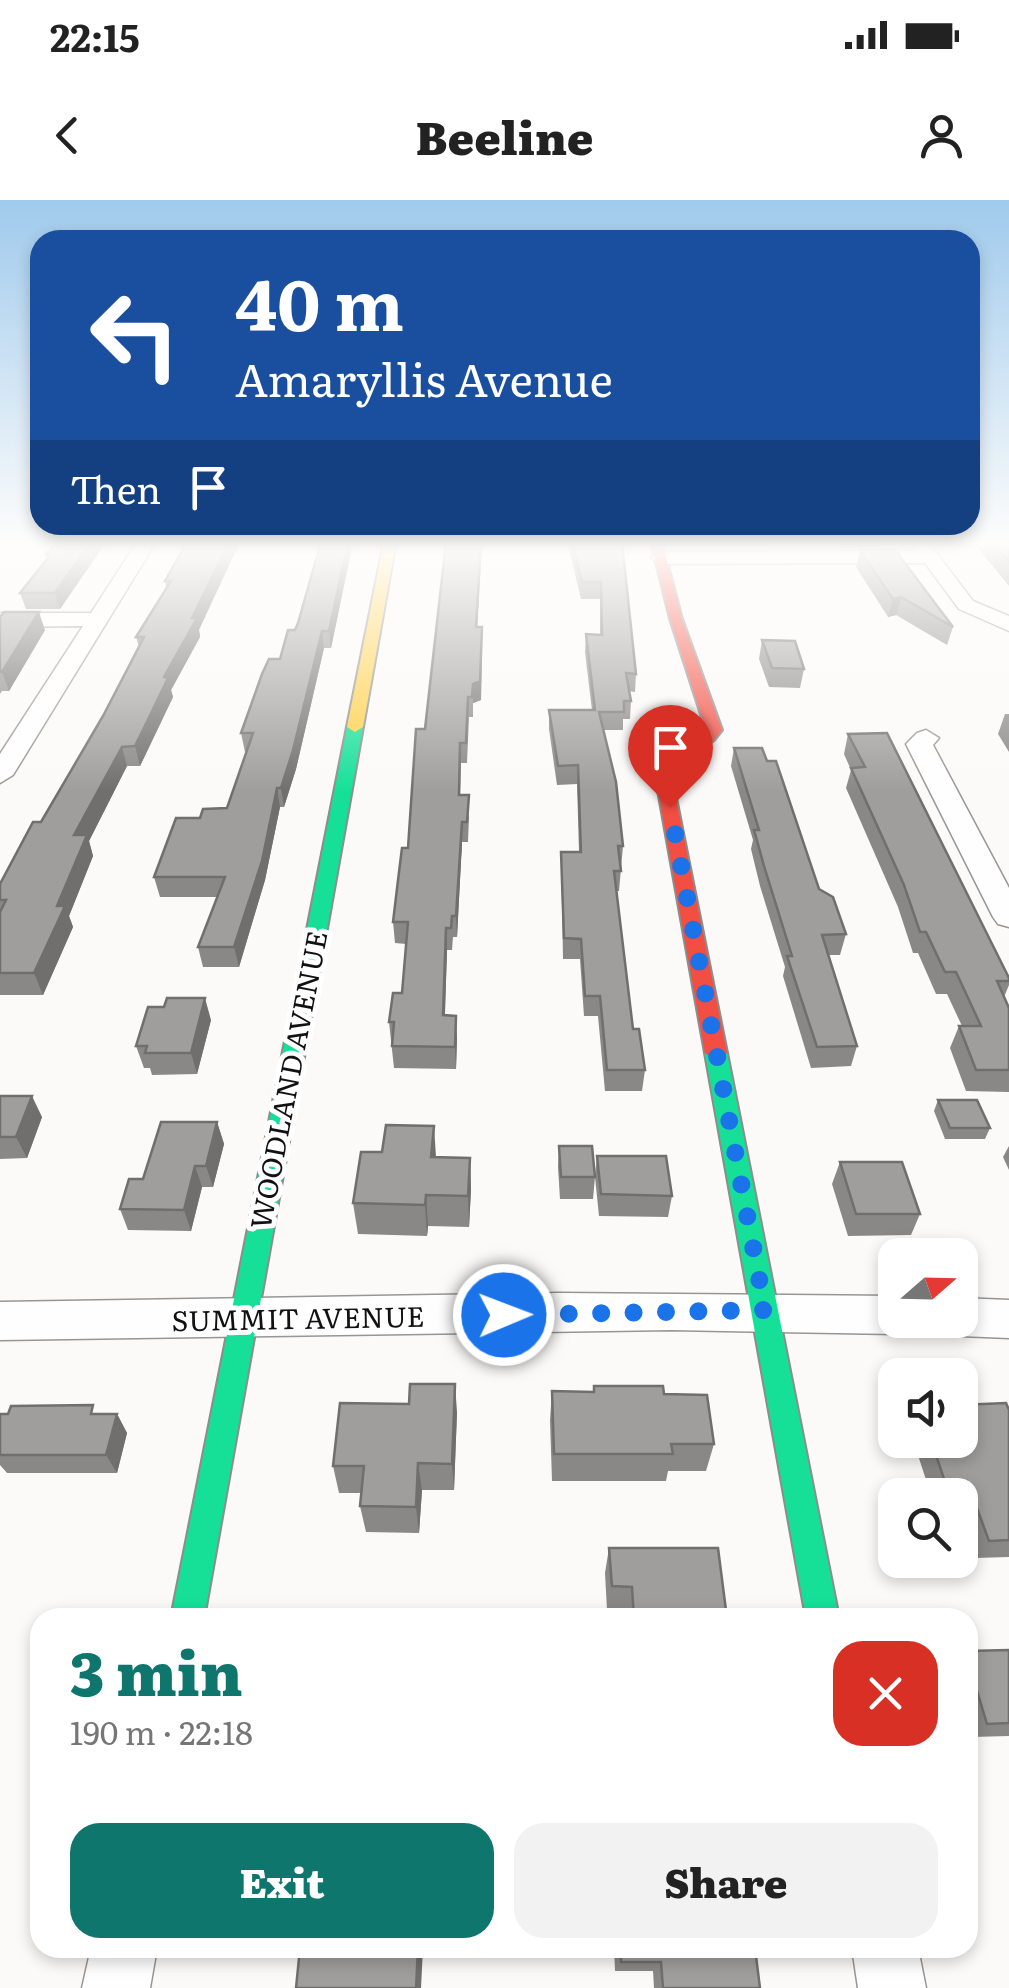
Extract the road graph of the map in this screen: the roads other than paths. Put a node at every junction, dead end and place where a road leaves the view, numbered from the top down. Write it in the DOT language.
graph roads {
  1 [pos="92,625"];
  2 [pos="374,625"];
  3 [pos="678,625"];
  4 [pos="926,738"];
  5 [pos="0,775"];
  6 [pos="1009,917"];
  7 [pos="765,1310"];
  8 [pos="878,1314"];
  9 [pos="978,1318"];
  10 [pos="1009,1319"];
  11 [pos="0,1321"];
  12 [pos="244,1321"];
  13 [pos="189,1608"];
  14 [pos="820,1608"];
  15 [pos="122,1958"];
  16 [pos="887,1958"];
  17 [pos="116,1988"];
  18 [pos="892,1988"];
  1 -- 5 [label="street"];
  2 -- 12 [label="street, WOODLAND AVENUE"];
  3 -- 7 [label="street"];
  4 -- 6 [label="street"];
  7 -- 8 [label="street, SUMMIT AVENUE"];
  7 -- 12 [label="street, SUMMIT AVENUE"];
  7 -- 14 [label="street"];
  9 -- 10 [label="street"];
  11 -- 12 [label="street, SUMMIT AVENUE"];
  12 -- 13 [label="street, WOODLAND AVENUE"];
  15 -- 17 [label="street"];
  16 -- 18 [label="street"];
}
